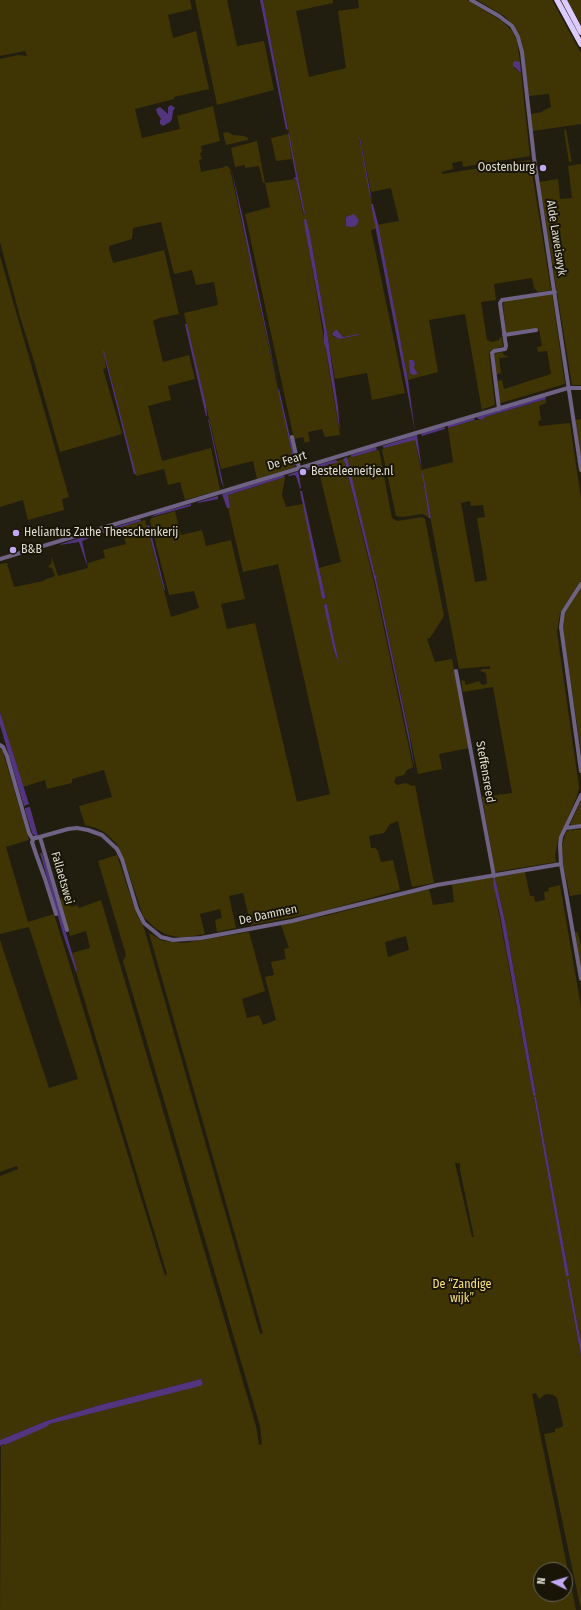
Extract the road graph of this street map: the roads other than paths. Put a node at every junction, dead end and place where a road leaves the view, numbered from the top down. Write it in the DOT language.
graph roads {
  1 [pos="471,0"];
  2 [pos="557,0"];
  3 [pos="564,0"];
  4 [pos="581,32"];
  5 [pos="581,44"];
  6 [pos="555,292"];
  7 [pos="536,330"];
  8 [pos="504,335"];
  9 [pos="568,388"];
  10 [pos="581,388"];
  11 [pos="499,409"];
  12 [pos="292,437"];
  13 [pos="299,468"];
  14 [pos="581,470"];
  15 [pos="0,559"];
  16 [pos="581,584"];
  17 [pos="456,671"];
  18 [pos="0,745"];
  19 [pos="581,771"];
  20 [pos="581,795"];
  21 [pos="581,826"];
  22 [pos="566,828"];
  23 [pos="40,837"];
  24 [pos="34,838"];
  25 [pos="561,864"];
  26 [pos="494,876"];
  27 [pos="56,914"];
  28 [pos="67,930"];
  29 [pos="581,979"];
  1 -- 6 [label="street, Alde Laweiswyk"];
  2 -- 5 [label="highway"];
  3 -- 4 [label="highway"];
  6 -- 8 [label="street"];
  6 -- 9 [label="street, Alde Laweiswyk"];
  7 -- 8 [label="street"];
  8 -- 11 [label="street"];
  9 -- 10 [label="street, De Feart"];
  9 -- 11 [label="street, De Feart"];
  9 -- 14 [label="street, Alde Laweiswyk"];
  11 -- 13 [label="street, De Feart"];
  12 -- 13 [label="street"];
  13 -- 15 [label="street, De Feart"];
  16 -- 19 [label="street"];
  17 -- 26 [label="street, Steffensreed"];
  18 -- 24 [label="street, Fallaetswei"];
  20 -- 22 [label="street"];
  21 -- 22 [label="street"];
  22 -- 25 [label="street"];
  23 -- 24 [label="street"];
  23 -- 26 [label="street, De Dammen"];
  23 -- 28 [label="street, Fallaetswei"];
  24 -- 27 [label="street, Fallaetswei"];
  25 -- 26 [label="street, De Dammen"];
  25 -- 29 [label="street"];
}
